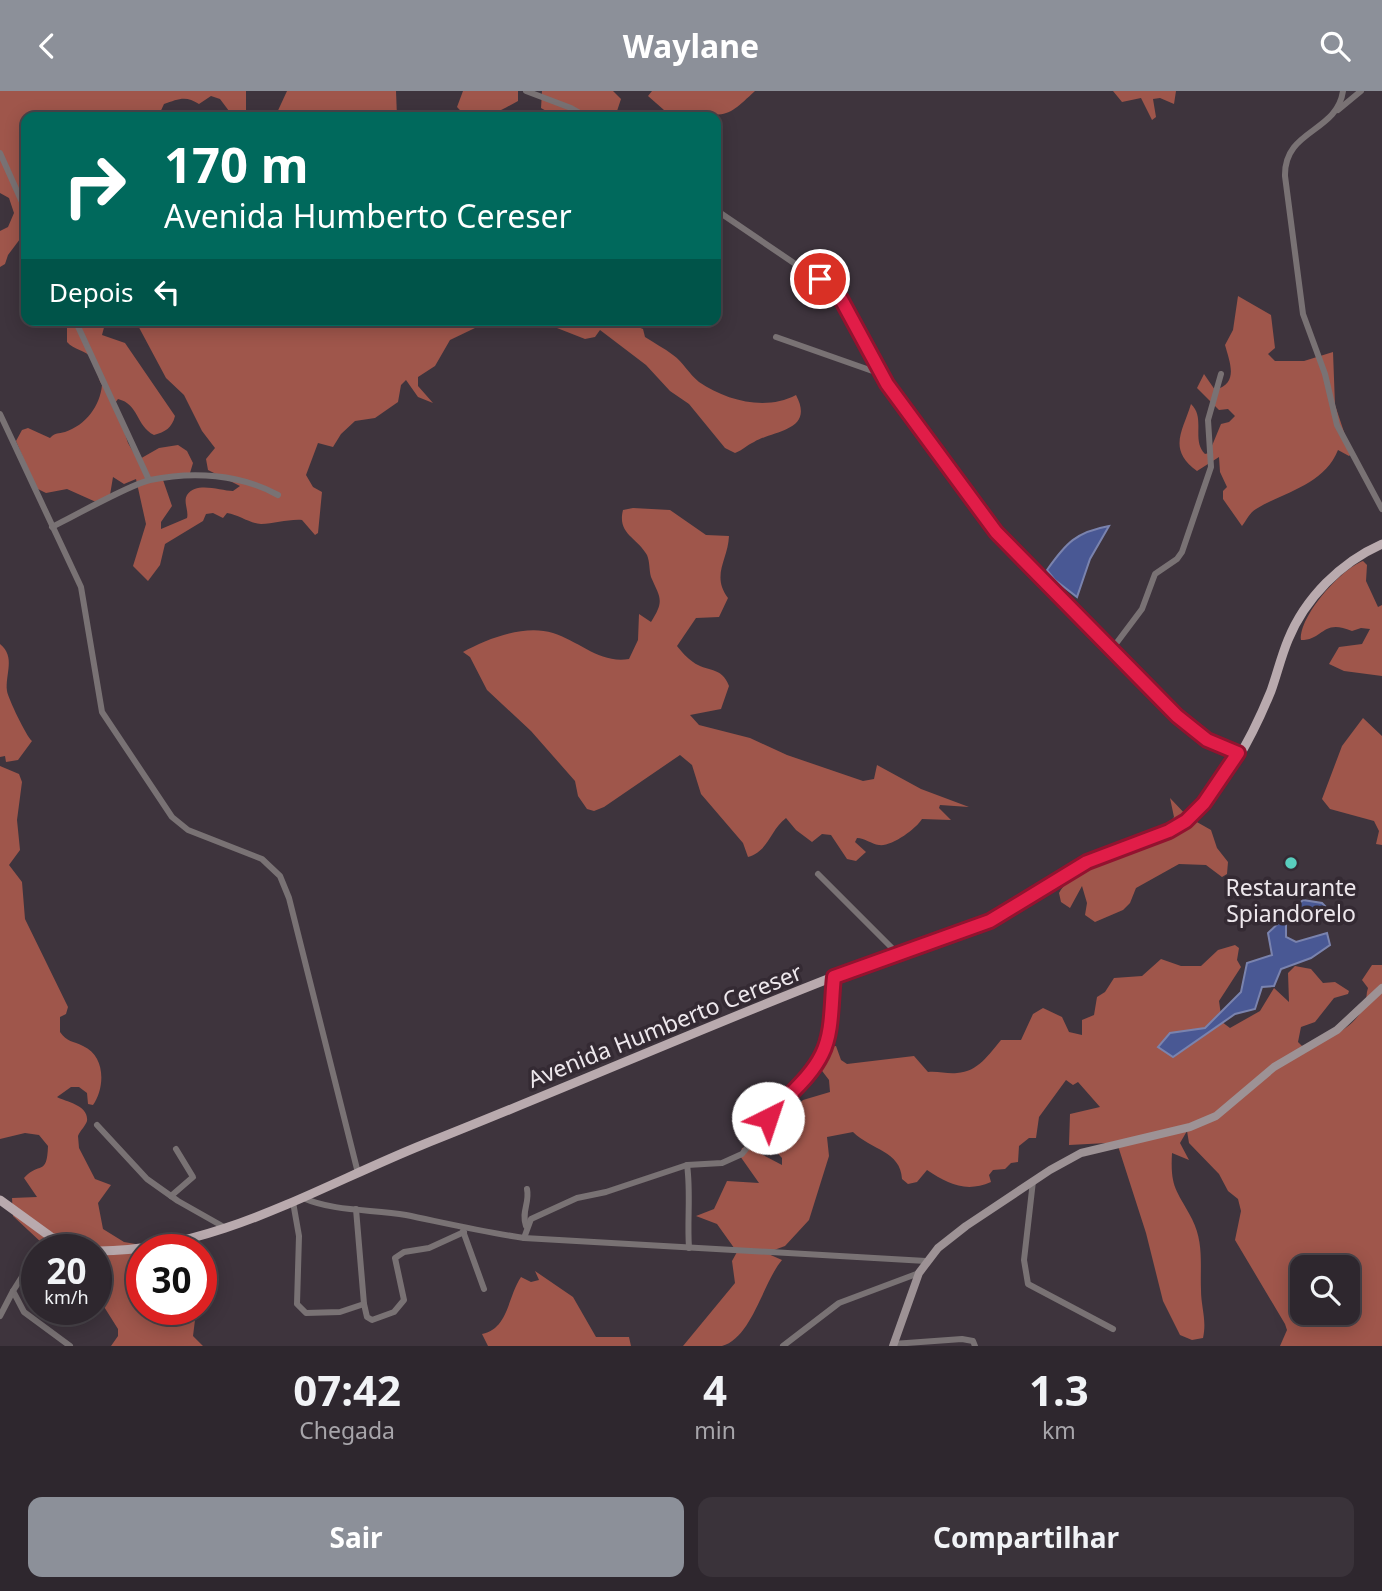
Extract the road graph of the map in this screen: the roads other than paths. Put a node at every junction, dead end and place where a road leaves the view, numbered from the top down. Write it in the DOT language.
graph roads {
  1 [pos="526,91"];
  2 [pos="1343,91"];
  3 [pos="1361,91"];
  4 [pos="1337,111"];
  5 [pos="579,112"];
  6 [pos="0,153"];
  7 [pos="21,200"];
  8 [pos="721,214"];
  9 [pos="78,326"];
  10 [pos="776,337"];
  11 [pos="880,374"];
  12 [pos="1221,375"];
  13 [pos="0,414"];
  14 [pos="149,480"];
  15 [pos="278,495"];
  16 [pos="1382,509"];
  17 [pos="52,527"];
  18 [pos="1382,544"];
  19 [pos="1112,649"];
  20 [pos="1238,753"];
  21 [pos="818,874"];
  22 [pos="898,954"];
  23 [pos="834,977"];
  24 [pos="1382,988"];
  25 [pos="97,1125"];
  26 [pos="176,1149"];
  27 [pos="687,1165"];
  28 [pos="358,1173"];
  29 [pos="1033,1181"];
  30 [pos="324,1189"];
  31 [pos="527,1189"];
  32 [pos="171,1196"];
  33 [pos="303,1198"];
  34 [pos="0,1200"];
  35 [pos="293,1202"];
  36 [pos="333,1205"];
  37 [pos="356,1209"];
  38 [pos="224,1227"];
  39 [pos="526,1227"];
  40 [pos="463,1230"];
  41 [pos="47,1234"];
  42 [pos="524,1238"];
  43 [pos="689,1248"];
  44 [pos="112,1250"];
  45 [pos="926,1261"];
  46 [pos="919,1273"];
  47 [pos="21,1278"];
  48 [pos="484,1289"];
  49 [pos="13,1291"];
  50 [pos="365,1304"];
  51 [pos="0,1316"];
  52 [pos="1113,1329"];
  53 [pos="893,1345"];
  54 [pos="69,1346"];
  55 [pos="783,1346"];
  56 [pos="975,1346"];
  1 -- 5 [label="street"];
  2 -- 4 [label="street"];
  3 -- 4 [label="street"];
  4 -- 16 [label="street"];
  6 -- 7 [label="street"];
  8 -- 11 [label="street"];
  9 -- 14 [label="street"];
  10 -- 11 [label="street"];
  11 -- 19 [label="street"];
  12 -- 19 [label="street"];
  13 -- 17 [label="street"];
  14 -- 15 [label="street"];
  14 -- 17 [label="street"];
  17 -- 28 [label="street"];
  18 -- 20 [label="main road, Avenida Humberto Cereser"];
  19 -- 20 [label="street"];
  20 -- 22 [label="main road, Avenida Humberto Cereser"];
  21 -- 22 [label="street"];
  22 -- 23 [label="main road, Avenida Humberto Cereser"];
  23 -- 27 [label="street"];
  23 -- 28 [label="main road, Avenida Humberto Cereser"];
  24 -- 29 [label="street"];
  25 -- 32 [label="street"];
  26 -- 32 [label="street"];
  27 -- 39 [label="street"];
  27 -- 43 [label="street"];
  28 -- 30 [label="main road, Avenida Humberto Cereser"];
  29 -- 45 [label="street"];
  29 -- 52 [label="street"];
  30 -- 33 [label="main road, Avenida Humberto Cereser"];
  30 -- 36 [label="street"];
  31 -- 39 [label="street"];
  32 -- 38 [label="street"];
  33 -- 35 [label="main road, Avenida Humberto Cereser"];
  33 -- 36 [label="street"];
  34 -- 41 [label="main road"];
  35 -- 38 [label="main road, Avenida Humberto Cereser"];
  35 -- 50 [label="street"];
  36 -- 37 [label="street"];
  37 -- 40 [label="street"];
  37 -- 50 [label="street"];
  38 -- 44 [label="main road, Avenida Humberto Cereser"];
  39 -- 42 [label="street"];
  40 -- 42 [label="street"];
  40 -- 48 [label="street"];
  40 -- 50 [label="street"];
  42 -- 43 [label="street"];
  43 -- 45 [label="street"];
  45 -- 46 [label="street"];
  46 -- 53 [label="street"];
  46 -- 55 [label="street"];
  47 -- 49 [label="street"];
  49 -- 51 [label="street"];
  49 -- 54 [label="street"];
  53 -- 56 [label="street"];
}
